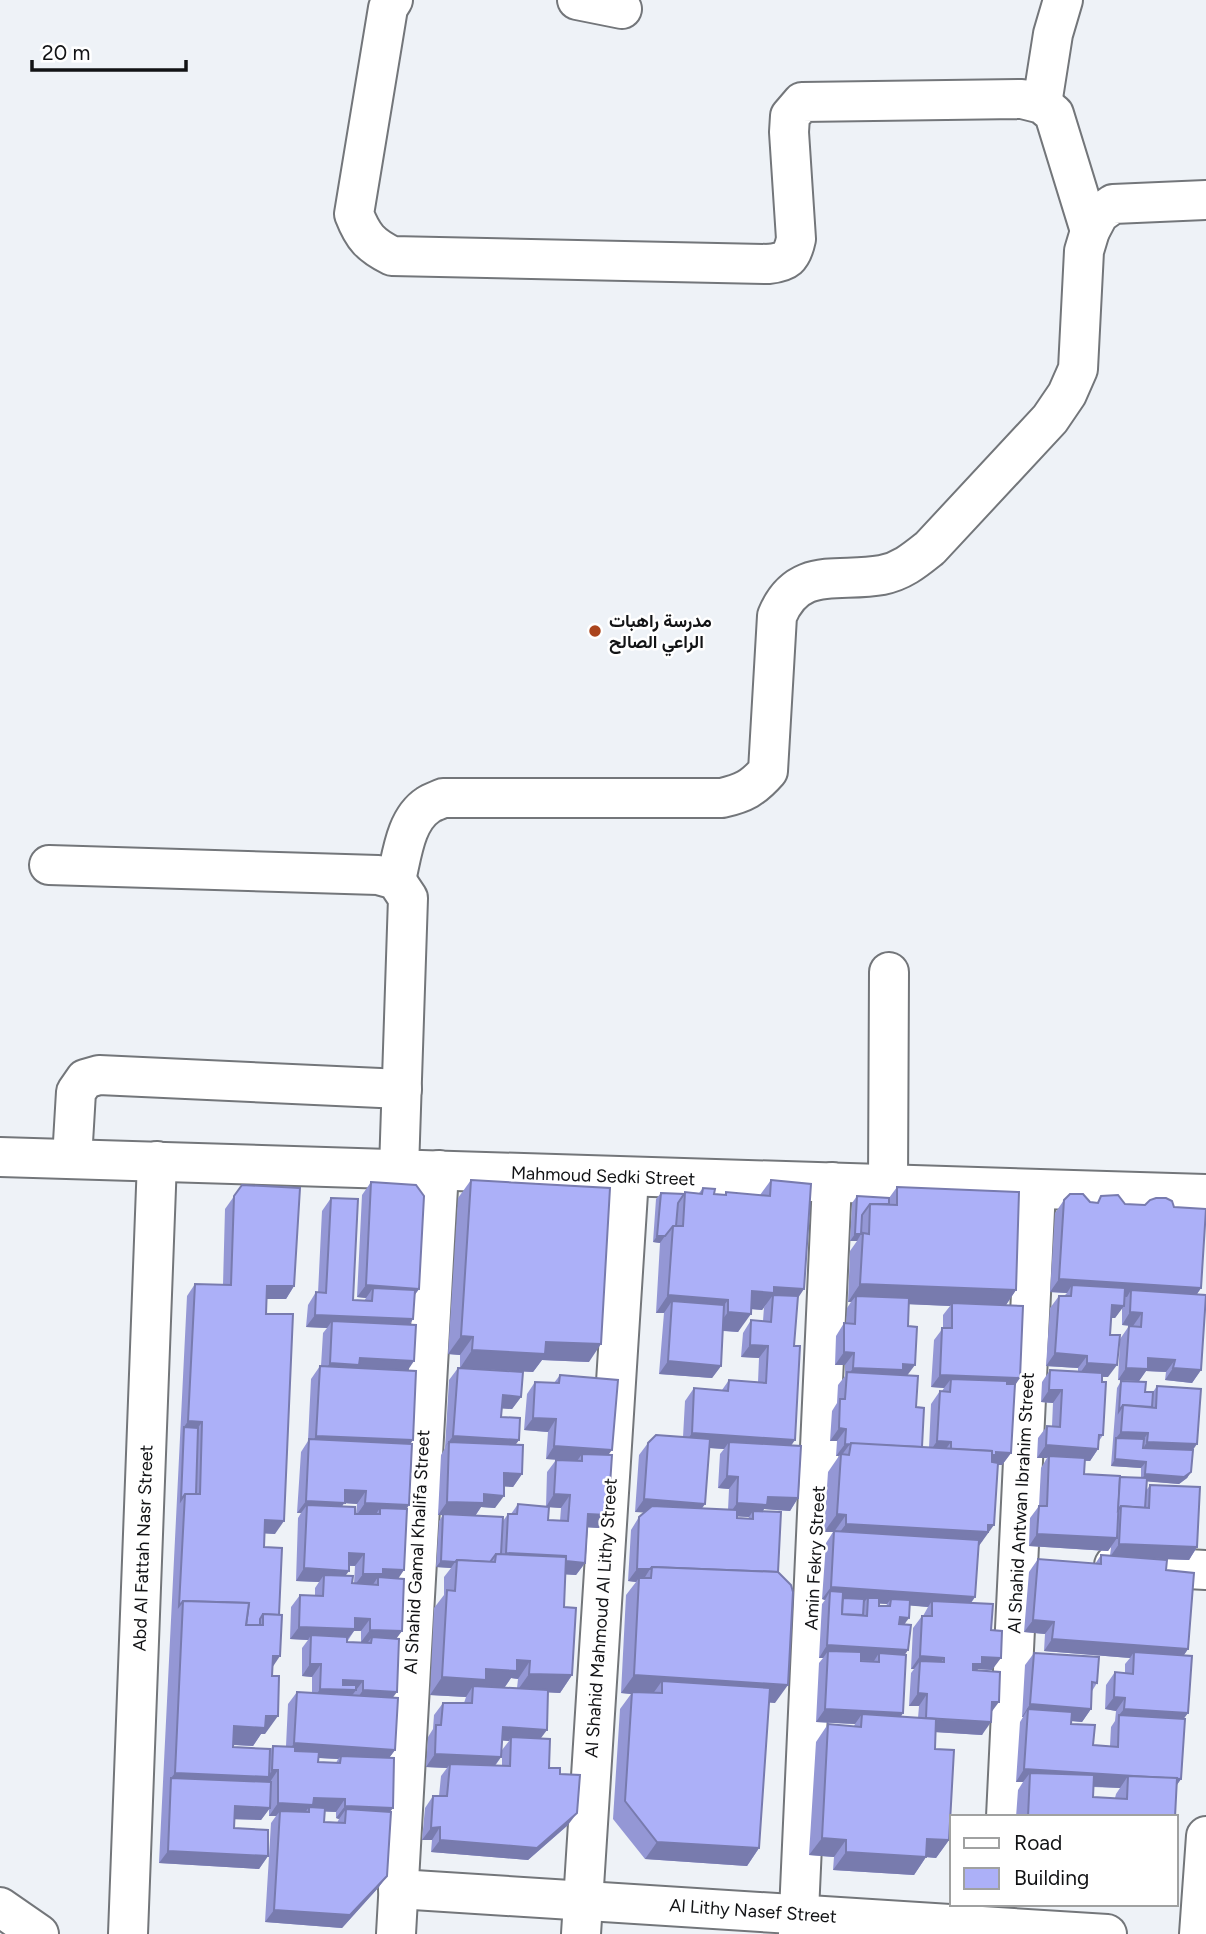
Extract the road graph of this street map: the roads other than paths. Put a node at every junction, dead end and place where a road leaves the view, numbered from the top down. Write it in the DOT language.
graph roads {
  1 [pos="393,0"];
  2 [pos="577,0"];
  3 [pos="1063,0"];
  4 [pos="622,9"];
  5 [pos="1042,104"];
  6 [pos="1206,200"];
  7 [pos="1090,231"];
  8 [pos="49,865"];
  9 [pos="396,880"];
  10 [pos="889,972"];
  11 [pos="402,1089"];
  12 [pos="0,1157"];
  13 [pos="72,1159"];
  14 [pos="157,1161"];
  15 [pos="399,1169"];
  16 [pos="439,1170"];
  17 [pos="629,1177"];
  18 [pos="832,1182"];
  19 [pos="888,1184"];
  20 [pos="1036,1189"];
  21 [pos="1206,1194"];
  22 [pos="1019,1560"];
  23 [pos="1206,1570"];
  24 [pos="1006,1815"];
  25 [pos="1206,1836"];
  26 [pos="398,1889"];
  27 [pos="0,1907"];
  28 [pos="582,1917"];
  29 [pos="1001,1922"];
  30 [pos="798,1924"];
  31 [pos="39,1934"];
  32 [pos="128,1934"];
  33 [pos="396,1934"];
  34 [pos="1107,1934"];
  35 [pos="1199,1934"];
  1 -- 5 [label="street"];
  2 -- 4 [label="street"];
  3 -- 5 [label="street"];
  5 -- 7 [label="street"];
  6 -- 7 [label="street"];
  7 -- 9 [label="street"];
  8 -- 9 [label="street"];
  9 -- 11 [label="street"];
  10 -- 19 [label="street"];
  11 -- 13 [label="street"];
  11 -- 15 [label="street"];
  12 -- 13 [label="street, Mahmoud Sedki Street"];
  13 -- 14 [label="street, Mahmoud Sedki Street"];
  14 -- 15 [label="street, Mahmoud Sedki Street"];
  14 -- 32 [label="street, Abd Al Fattah Nasr Street"];
  15 -- 16 [label="street, Mahmoud Sedki Street"];
  16 -- 17 [label="street, Mahmoud Sedki Street"];
  16 -- 26 [label="street, Al Shahid Gamal Khalifa Street"];
  17 -- 18 [label="street, Mahmoud Sedki Street"];
  17 -- 28 [label="street, Al Shahid Mahmoud Al Lithy Street"];
  18 -- 19 [label="street, Mahmoud Sedki Street"];
  18 -- 30 [label="street, Amin Fekry Street"];
  19 -- 20 [label="street, Mahmoud Sedki Street"];
  20 -- 21 [label="street, Mahmoud Sedki Street"];
  20 -- 22 [label="street, Al Shahid Antwan Ibrahim Street"];
  22 -- 23 [label="street"];
  22 -- 24 [label="street, Al Shahid Antwan Ibrahim Street"];
  25 -- 35 [label="street"];
  26 -- 28 [label="street, Al Lithy Nasef Street"];
  26 -- 33 [label="street, Al Shahid Gamal Khalifa Street"];
  27 -- 31 [label="street"];
  28 -- 30 [label="street, Al Lithy Nasef Street"];
  29 -- 30 [label="street, Al Lithy Nasef Street"];
  29 -- 34 [label="street, Al Lithy Nasef Street"];
}
